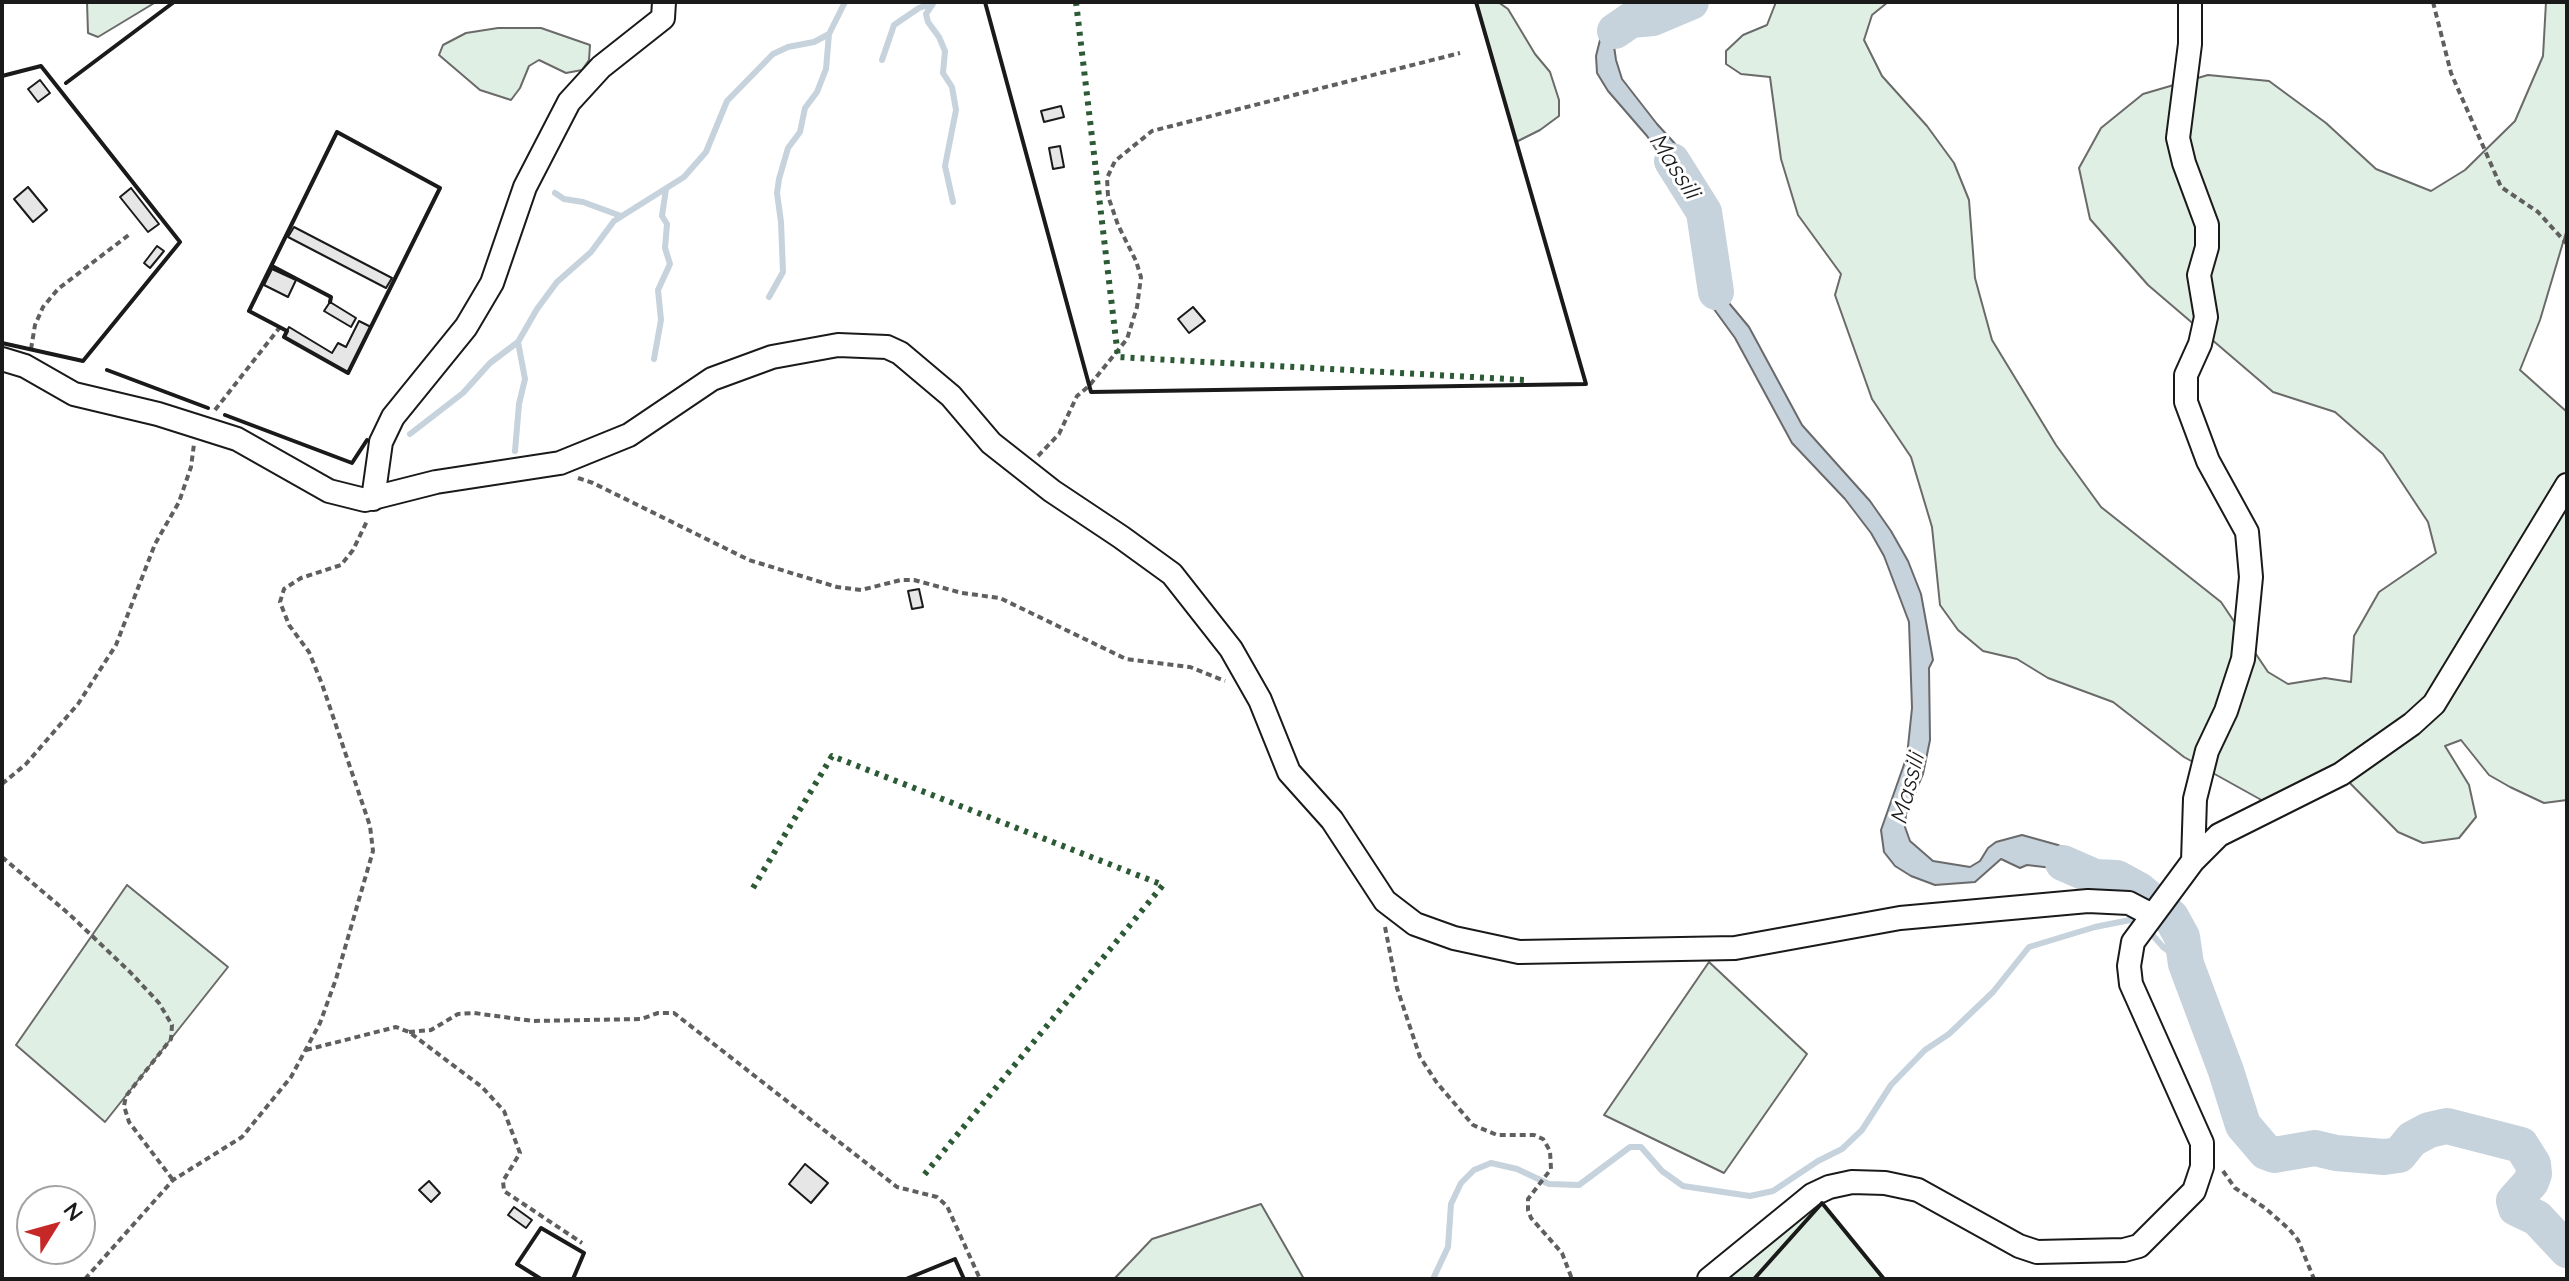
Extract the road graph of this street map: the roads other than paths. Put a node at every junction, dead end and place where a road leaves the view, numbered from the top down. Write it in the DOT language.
graph roads {
  1 [pos="664,2"];
  2 [pos="2190,2"];
  3 [pos="2,359"];
  4 [pos="2567,485"];
  5 [pos="373,499"];
  6 [pos="2193,861"];
  7 [pos="2152,915"];
  8 [pos="1709,1279"];
  1 -- 5 [label="street"];
  2 -- 6 [label="street"];
  3 -- 5 [label="street"];
  4 -- 6 [label="street"];
  5 -- 7 [label="street"];
  6 -- 7 [label="street"];
  7 -- 8 [label="street"];
}
